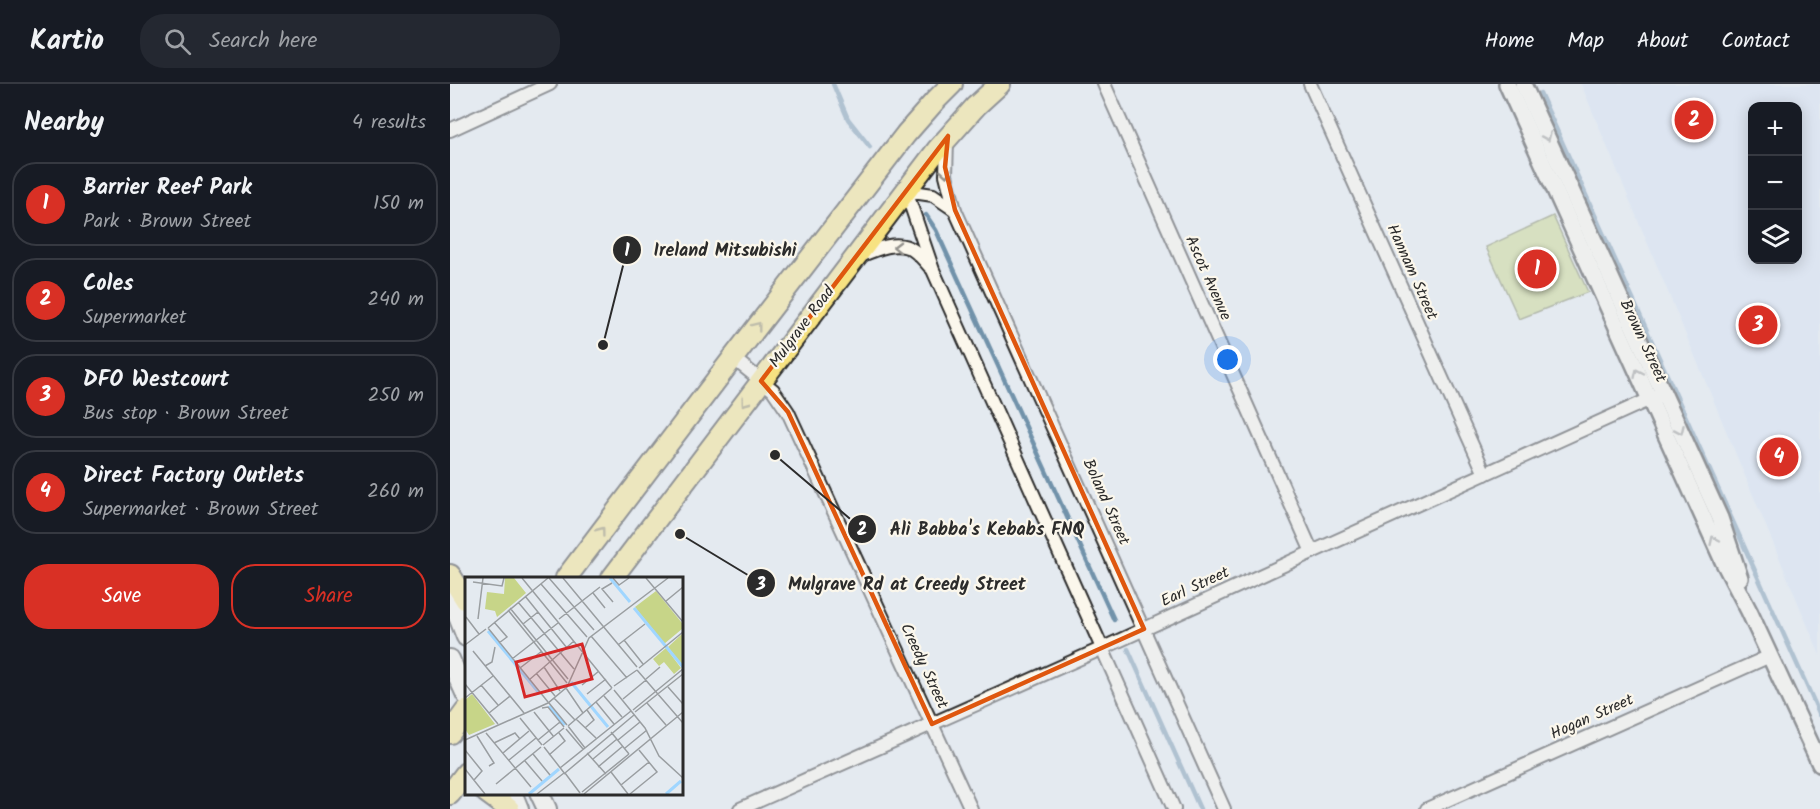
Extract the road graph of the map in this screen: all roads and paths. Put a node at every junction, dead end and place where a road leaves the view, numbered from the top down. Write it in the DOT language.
graph roads {
  1 [pos="550,84"];
  2 [pos="952,84"];
  3 [pos="1000,84"];
  4 [pos="1104,84"];
  5 [pos="1310,84"];
  6 [pos="1507,84"];
  7 [pos="1523,84"];
  8 [pos="450,130"];
  9 [pos="948,136"];
  10 [pos="906,191"];
  11 [pos="955,210"];
  12 [pos="854,258"];
  13 [pos="933,270"];
  14 [pos="733,358"];
  15 [pos="761,381"];
  16 [pos="1657,397"];
  17 [pos="1485,474"];
  18 [pos="1312,552"];
  19 [pos="450,575"];
  20 [pos="567,577"];
  21 [pos="613,577"];
  22 [pos="450,596"];
  23 [pos="465,598"];
  24 [pos="1144,629"];
  25 [pos="465,634"];
  26 [pos="1103,648"];
  27 [pos="1770,656"];
  28 [pos="450,659"];
  29 [pos="465,693"];
  30 [pos="465,712"];
  31 [pos="932,724"];
  32 [pos="450,733"];
  33 [pos="1820,764"];
  34 [pos="489,794"];
  35 [pos="513,794"];
  36 [pos="540,794"];
  37 [pos="762,804"];
  38 [pos="509,809"];
  39 [pos="519,809"];
  40 [pos="547,809"];
  41 [pos="740,809"];
  42 [pos="970,809"];
  43 [pos="1174,809"];
  44 [pos="1224,809"];
  45 [pos="1427,809"];
  1 -- 8 [label="street"];
  14 -- 2 [label="main road, one-way"];
  3 -- 9 [label="main road, Mulgrave Road"];
  4 -- 18 [label="street, Ascot Avenue"];
  5 -- 17 [label="street, Hannam Street"];
  16 -- 6 [label="street, Brown Street, one-way"];
  7 -- 16 [label="street, Brown Street, one-way"];
  9 -- 10 [label="main road, Mulgrave Road"];
  9 -- 11 [label="street, Boland Street, one-way"];
  10 -- 11 [label="street"];
  10 -- 12 [label="main road, Mulgrave Road"];
  10 -- 13 [label="street"];
  11 -- 24 [label="street, Boland Street"];
  13 -- 12 [label="street, one-way"];
  12 -- 15 [label="main road, Mulgrave Road"];
  13 -- 26 [label="street"];
  14 -- 15 [label="street, Creedy Street"];
  20 -- 14 [label="main road, one-way"];
  15 -- 21 [label="main road, Mulgrave Road, one-way"];
  15 -- 31 [label="street, Creedy Street"];
  16 -- 17 [label="street, Earl Street"];
  16 -- 27 [label="street, Brown Street"];
  17 -- 18 [label="street, Earl Street"];
  18 -- 24 [label="street, Earl Street"];
  19 -- 23 [label="main road"];
  22 -- 25 [label="main road"];
  24 -- 26 [label="street, Earl Street"];
  24 -- 44 [label="street, Boland Street"];
  26 -- 31 [label="street, Earl Street"];
  26 -- 43 [label="street"];
  27 -- 33 [label="street, Brown Street"];
  27 -- 45 [label="street, Hogan Street"];
  28 -- 29 [label="main road"];
  30 -- 32 [label="main road"];
  31 -- 37 [label="street, Earl Street"];
  31 -- 42 [label="street, Creedy Street"];
  34 -- 38 [label="main road"];
  35 -- 39 [label="main road"];
  36 -- 40 [label="main road"];
  37 -- 41 [label="street, Earl Street"];
}
